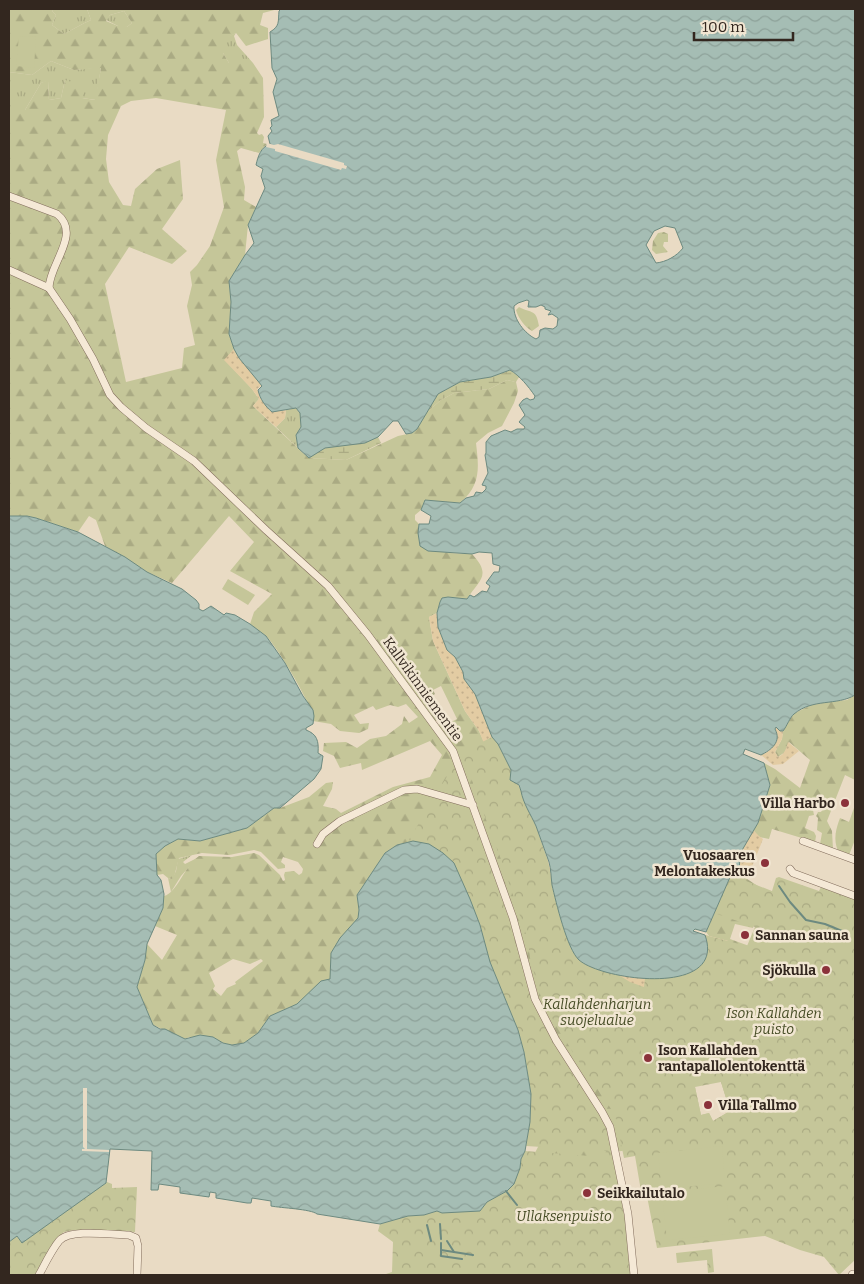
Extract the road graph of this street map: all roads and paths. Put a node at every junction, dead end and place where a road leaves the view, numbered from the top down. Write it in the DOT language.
graph roads {
  1 [pos="9,196"];
  2 [pos="9,270"];
  3 [pos="49,288"];
  4 [pos="473,805"];
  5 [pos="803,841"];
  6 [pos="317,844"];
  7 [pos="855,860"];
  8 [pos="790,869"];
  9 [pos="855,896"];
  10 [pos="39,1275"];
  11 [pos="137,1275"];
  12 [pos="634,1275"];
  1 -- 3 [label="street"];
  2 -- 3 [label="street"];
  3 -- 4 [label="street, Kallvikinniementie"];
  4 -- 6 [label="street"];
  4 -- 12 [label="street, Kallvikinniementie"];
  5 -- 7 [label="street"];
  8 -- 9 [label="street"];
  10 -- 11 [label="street"];
}
